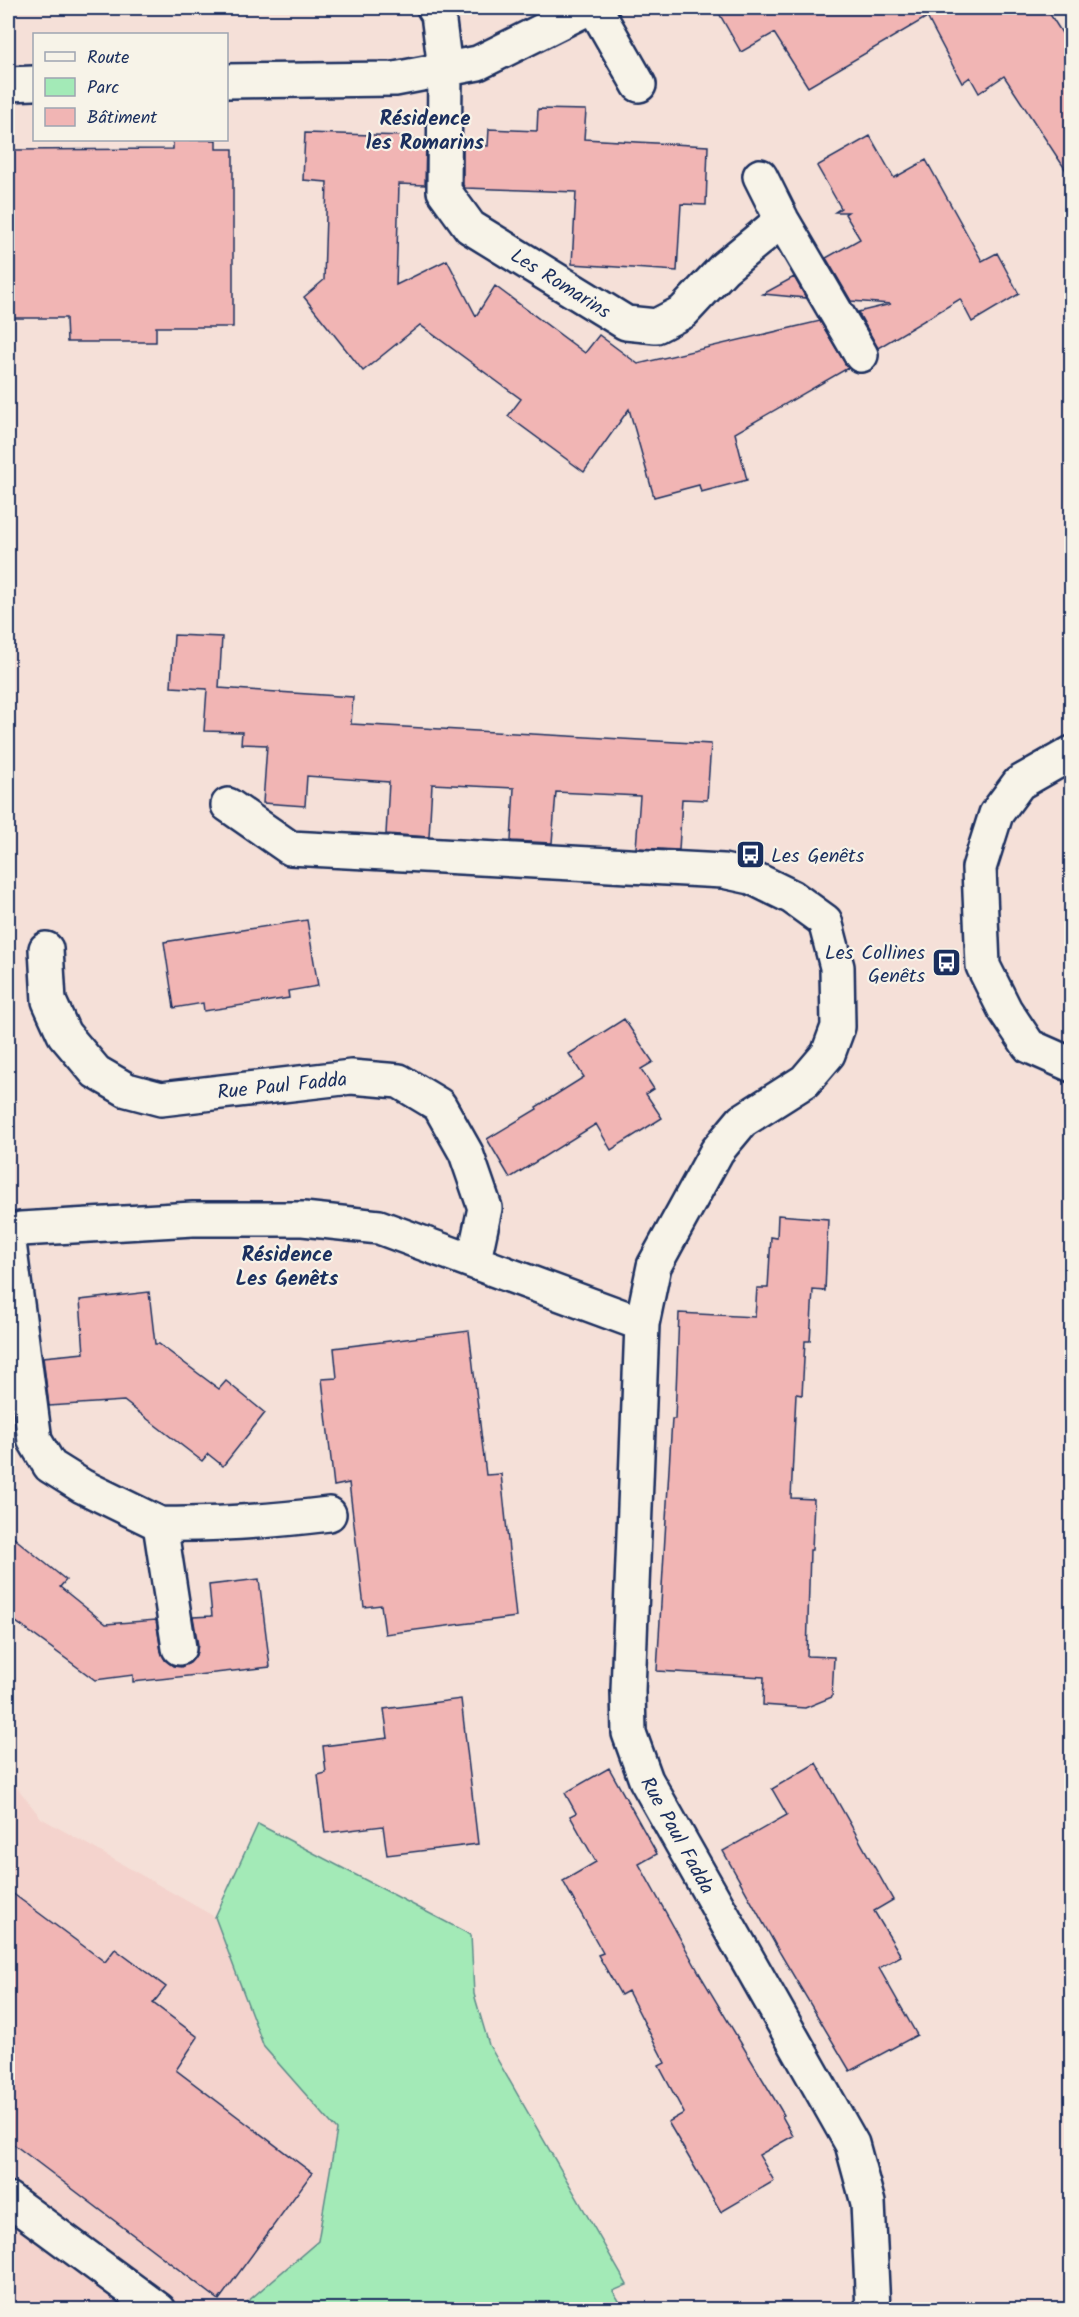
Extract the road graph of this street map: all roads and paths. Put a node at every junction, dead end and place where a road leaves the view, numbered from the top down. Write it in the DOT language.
graph roads {
  1 [pos="434,8"];
  2 [pos="588,8"];
  3 [pos="595,8"];
  4 [pos="445,69"];
  5 [pos="228,81"];
  6 [pos="33,83"];
  7 [pos="8,84"];
  8 [pos="639,85"];
  9 [pos="760,177"];
  10 [pos="782,220"];
  11 [pos="861,355"];
  12 [pos="1071,753"];
  13 [pos="228,805"];
  14 [pos="46,949"];
  15 [pos="1071,1065"];
  16 [pos="8,1234"];
  17 [pos="474,1260"];
  18 [pos="642,1324"];
  19 [pos="329,1515"];
  20 [pos="160,1524"];
  21 [pos="179,1648"];
  22 [pos="8,2199"];
  23 [pos="159,2310"];
  24 [pos="873,2310"];
  1 -- 4 [label="street, Les Romarins"];
  2 -- 4 [label="street"];
  3 -- 8 [label="street"];
  4 -- 5 [label="street"];
  4 -- 10 [label="street, Les Romarins"];
  6 -- 7 [label="street"];
  9 -- 10 [label="street"];
  10 -- 11 [label="street"];
  12 -- 15 [label="street"];
  13 -- 18 [label="street, Rue Paul Fadda"];
  14 -- 17 [label="street, Rue Paul Fadda"];
  16 -- 17 [label="street"];
  16 -- 20 [label="street"];
  17 -- 18 [label="street"];
  18 -- 24 [label="street, Rue Paul Fadda"];
  19 -- 20 [label="street"];
  20 -- 21 [label="street"];
  22 -- 23 [label="street"];
}
